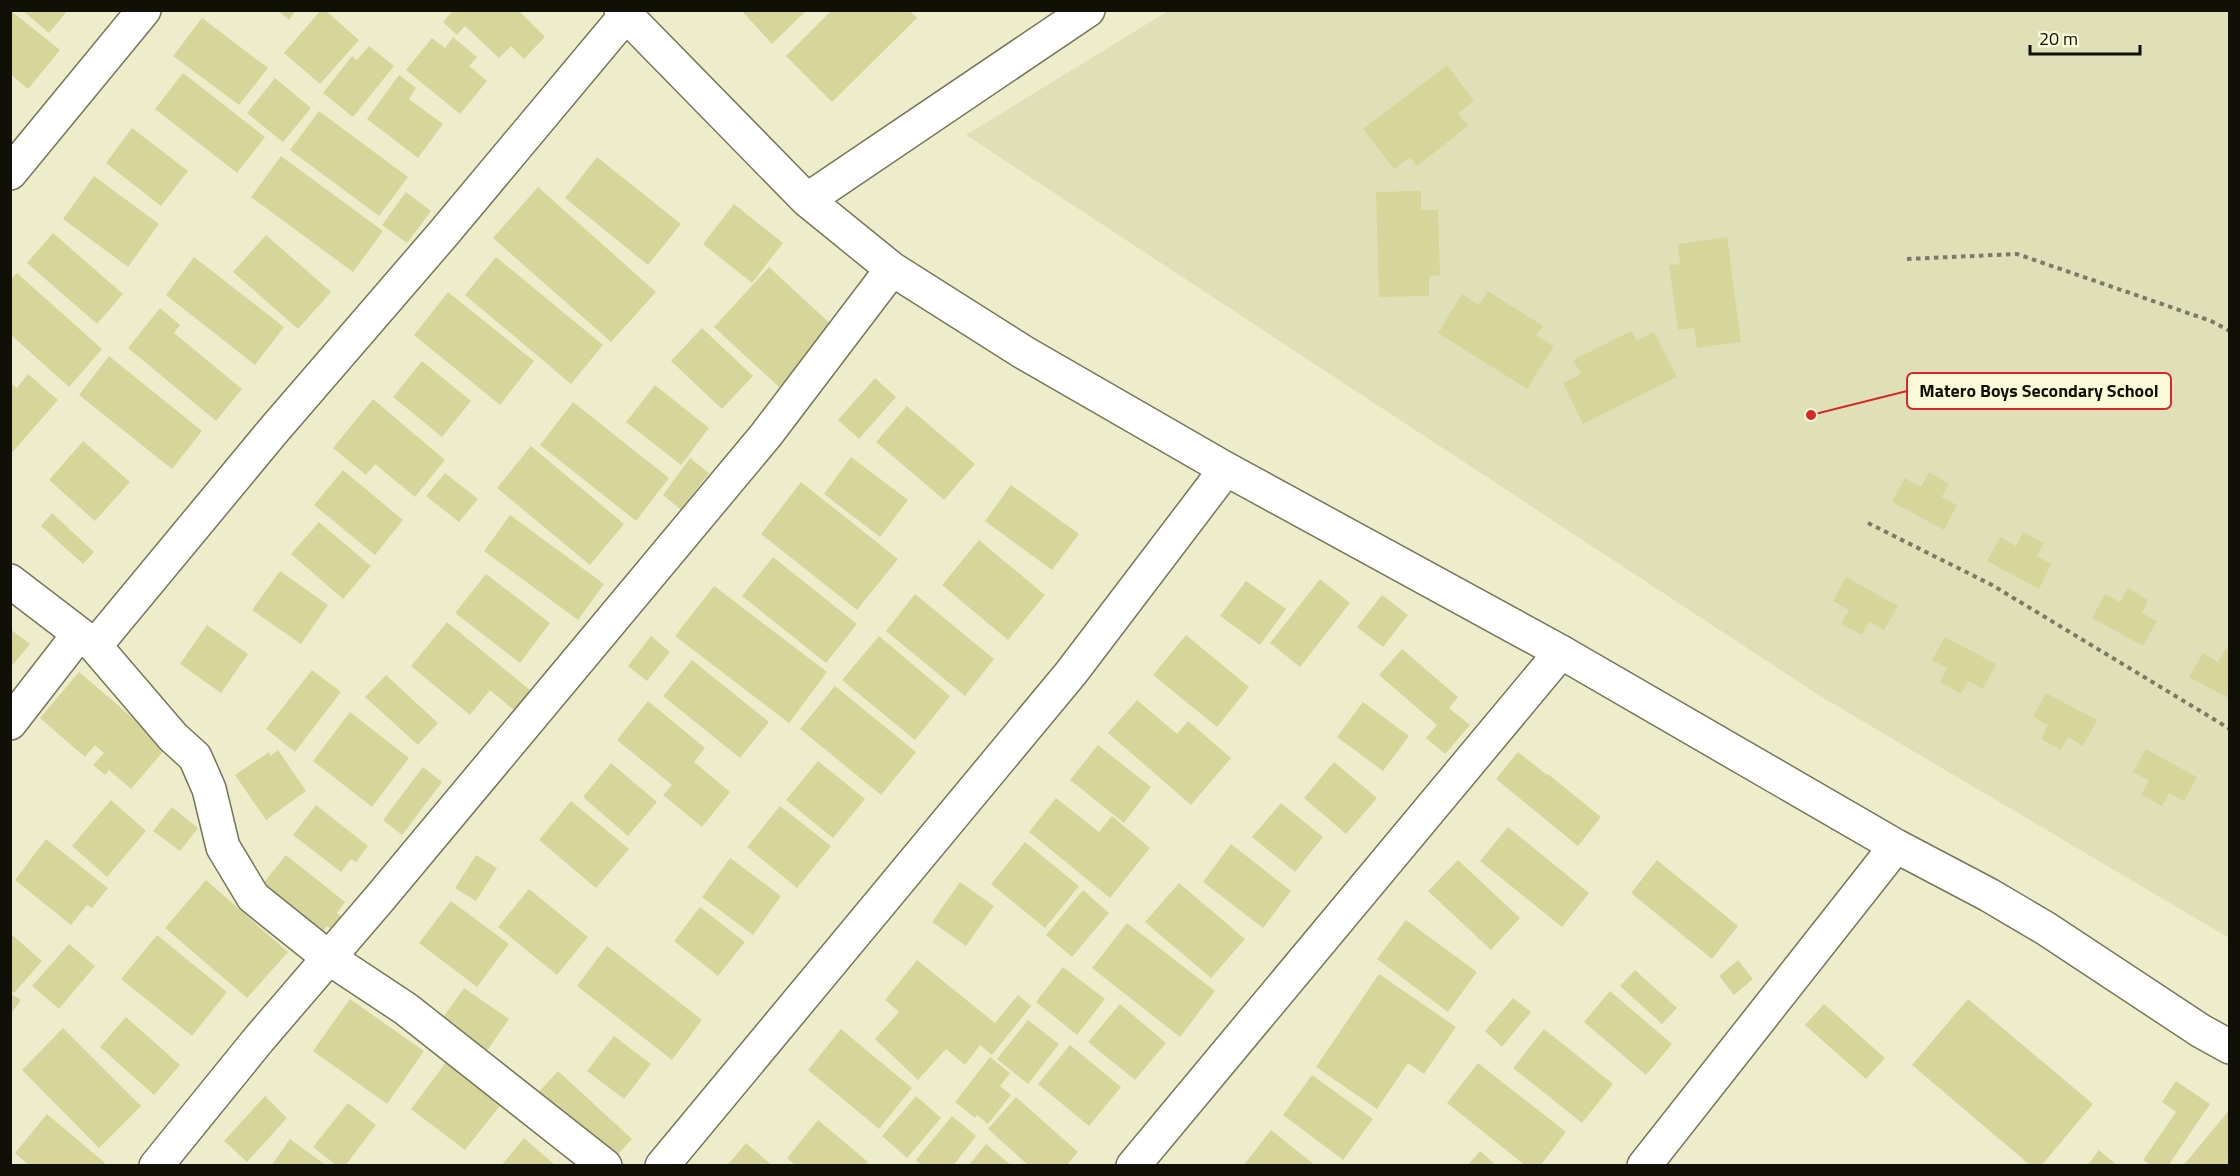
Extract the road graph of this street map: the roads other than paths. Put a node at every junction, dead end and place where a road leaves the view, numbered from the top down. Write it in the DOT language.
graph roads {
  1 [pos="144,10"];
  2 [pos="1088,10"];
  3 [pos="623,13"];
  4 [pos="10,173"];
  5 [pos="807,200"];
  6 [pos="892,269"];
  7 [pos="1226,469"];
  8 [pos="10,581"];
  9 [pos="87,640"];
  10 [pos="1561,652"];
  11 [pos="10,723"];
  12 [pos="1896,846"];
  13 [pos="329,958"];
  14 [pos="2229,1047"];
  15 [pos="156,1166"];
  16 [pos="605,1166"];
  17 [pos="662,1166"];
  18 [pos="1133,1166"];
  19 [pos="1644,1166"];
  1 -- 4 [label="street"];
  2 -- 5 [label="street"];
  3 -- 5 [label="street"];
  3 -- 9 [label="street"];
  5 -- 6 [label="street"];
  6 -- 7 [label="street"];
  6 -- 13 [label="street"];
  7 -- 10 [label="street"];
  7 -- 17 [label="street"];
  8 -- 9 [label="street"];
  9 -- 11 [label="street"];
  9 -- 13 [label="street"];
  10 -- 12 [label="street"];
  10 -- 18 [label="street"];
  12 -- 14 [label="street"];
  12 -- 19 [label="street"];
  13 -- 15 [label="street"];
  13 -- 16 [label="street"];
}
